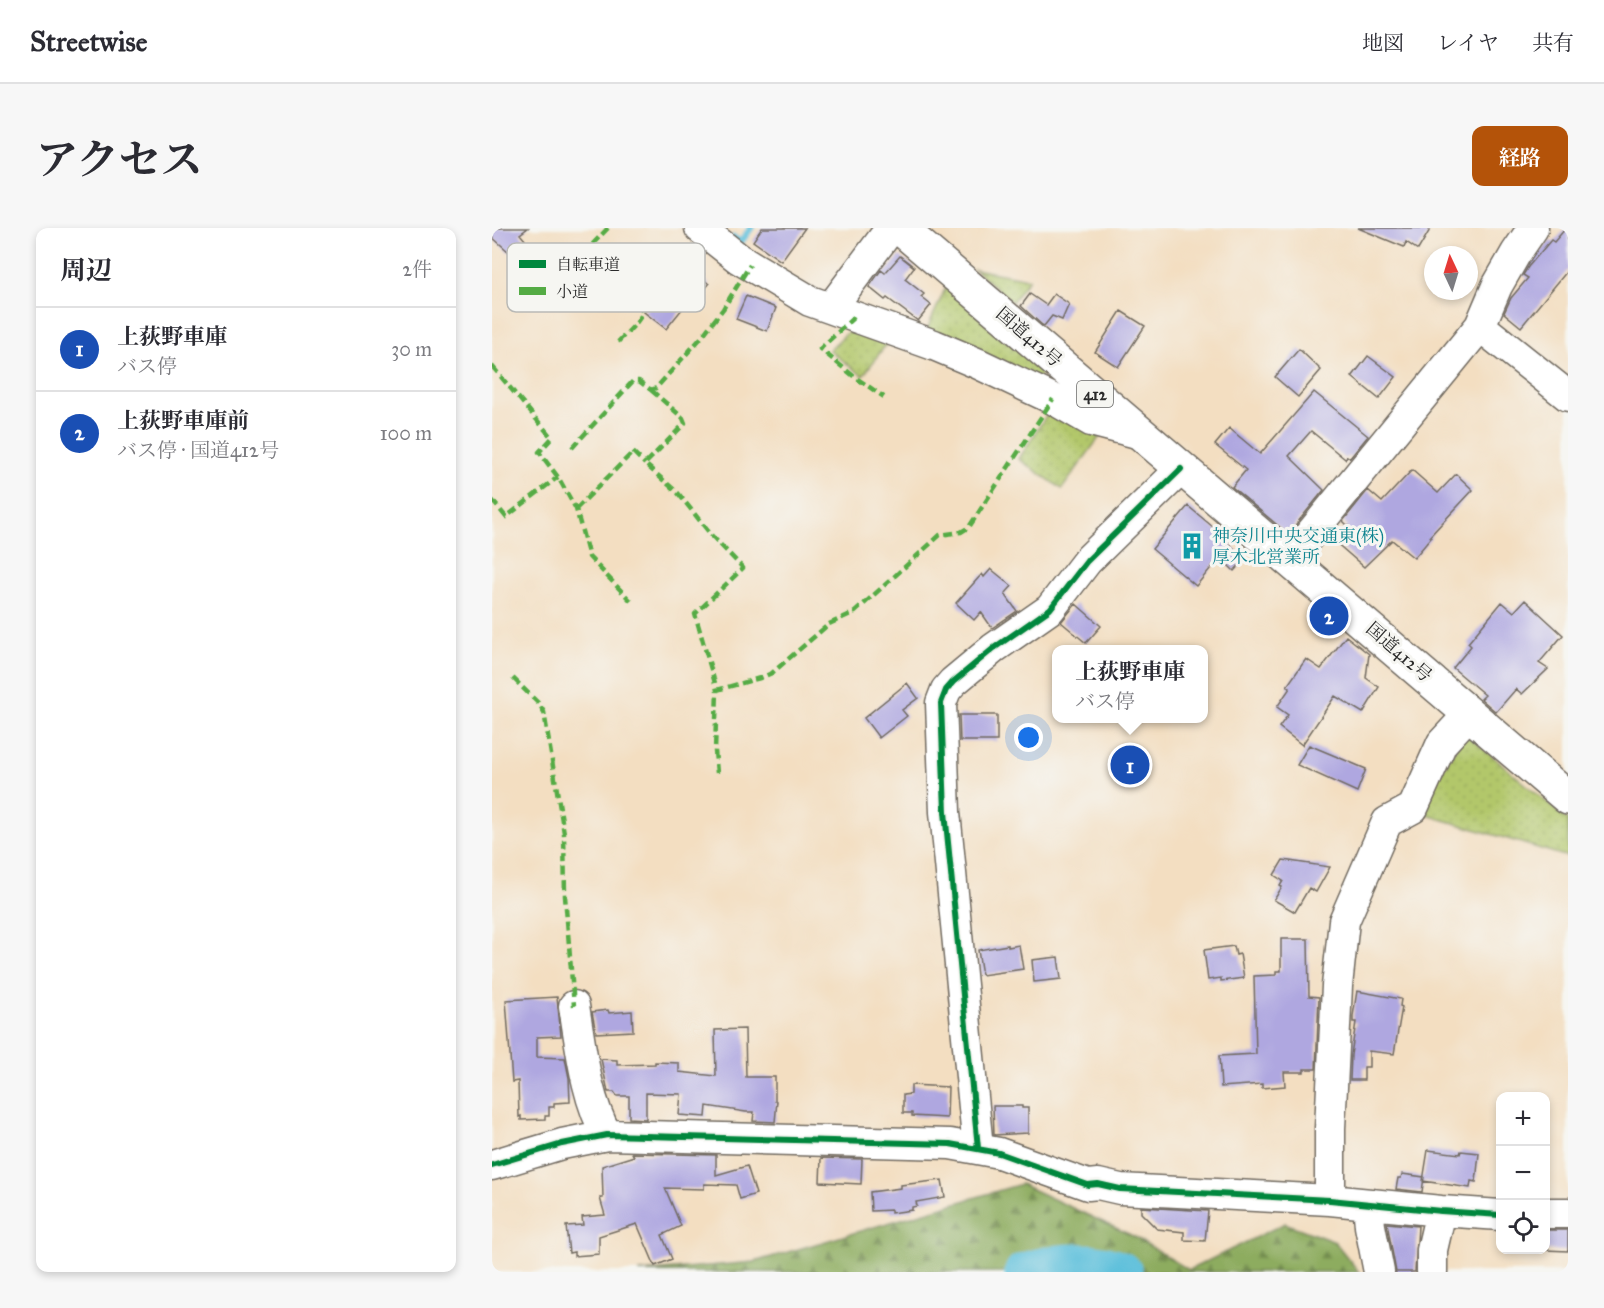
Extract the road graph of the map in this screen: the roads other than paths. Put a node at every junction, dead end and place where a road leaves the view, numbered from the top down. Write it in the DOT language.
graph roads {
  1 [pos="700,228"];
  2 [pos="891,228"];
  3 [pos="900,228"];
  4 [pos="1533,228"];
  5 [pos="831,308"];
  6 [pos="1480,326"];
  7 [pos="1568,396"];
  8 [pos="1141,434"];
  9 [pos="1181,469"];
  10 [pos="1289,560"];
  11 [pos="1470,713"];
  12 [pos="1568,798"];
  13 [pos="574,1006"];
  14 [pos="607,1135"];
  15 [pos="978,1148"];
  16 [pos="492,1165"];
  17 [pos="1330,1200"];
  18 [pos="1368,1204"];
  19 [pos="1441,1212"];
  20 [pos="1550,1213"];
  21 [pos="1568,1213"];
  22 [pos="1496,1215"];
  23 [pos="1379,1272"];
  24 [pos="1432,1272"];
  1 -- 5 [label="street"];
  2 -- 5 [label="street"];
  3 -- 8 [label="highway, 国道412号 / 412"];
  4 -- 6 [label="street"];
  5 -- 8 [label="street"];
  6 -- 7 [label="street"];
  6 -- 10 [label="street"];
  8 -- 9 [label="highway, 国道412号 / 412"];
  9 -- 10 [label="highway, 国道412号 / 412"];
  9 -- 15 [label="street"];
  10 -- 11 [label="highway, 国道412号 / 412"];
  11 -- 12 [label="highway, 国道412号 / 412"];
  11 -- 17 [label="street"];
  13 -- 14 [label="street"];
  14 -- 15 [label="street"];
  14 -- 16 [label="street"];
  15 -- 17 [label="street"];
  17 -- 18 [label="street"];
  18 -- 19 [label="street"];
  18 -- 23 [label="street"];
  19 -- 22 [label="street"];
  19 -- 24 [label="street"];
  20 -- 21 [label="street"];
}
